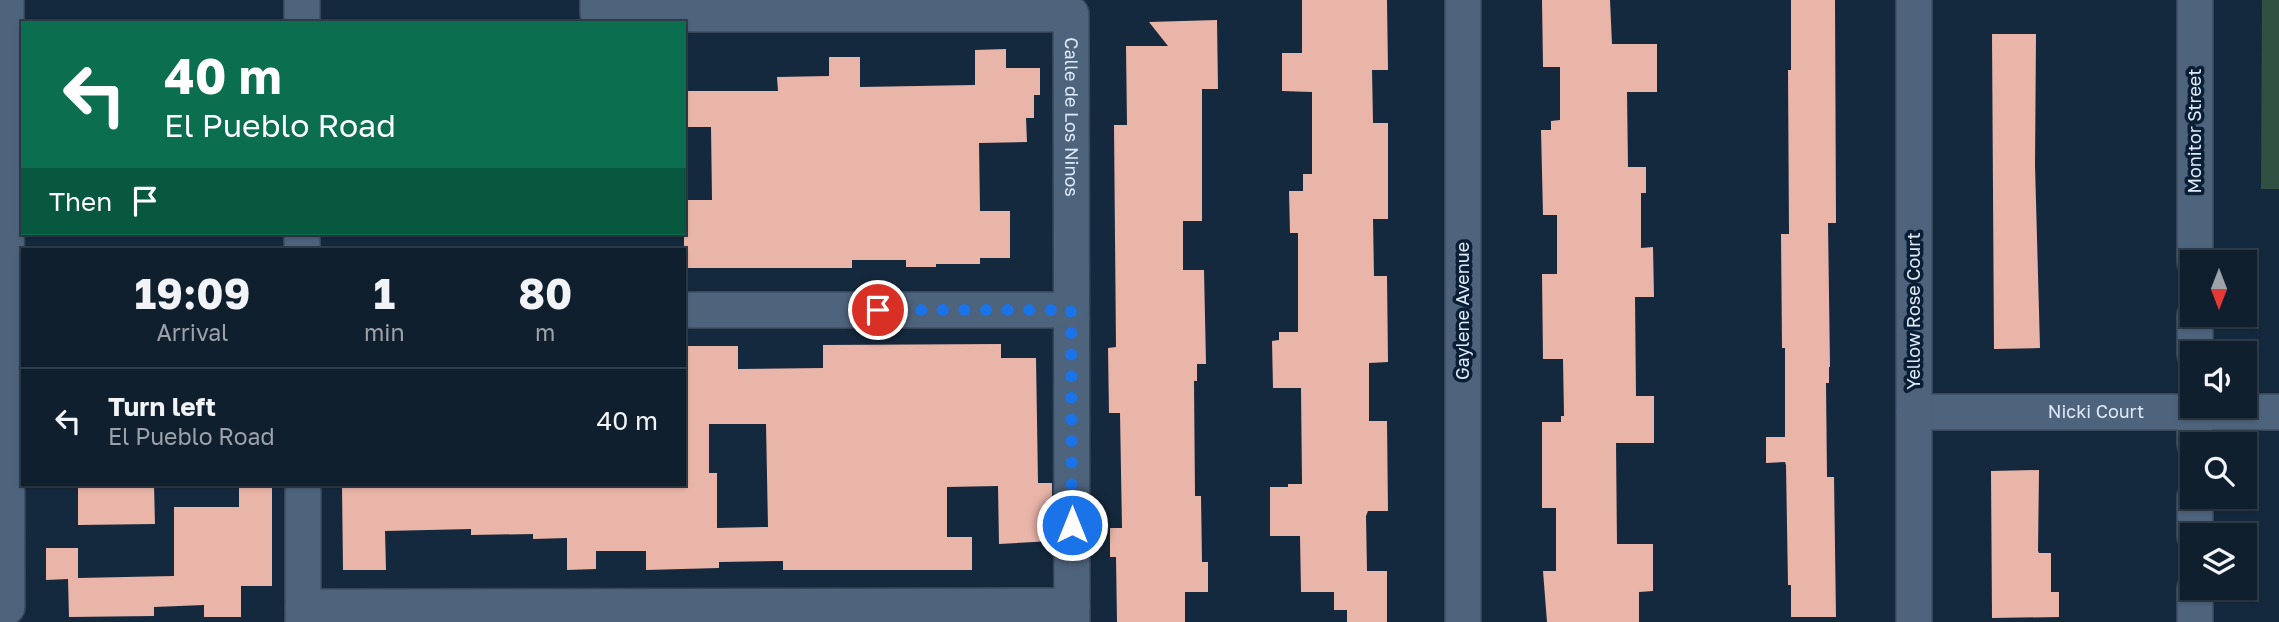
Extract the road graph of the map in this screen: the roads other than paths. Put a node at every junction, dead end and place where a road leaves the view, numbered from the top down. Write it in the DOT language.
graph roads {
  1 [pos="6,0"];
  2 [pos="302,0"];
  3 [pos="597,0"];
  4 [pos="1463,0"];
  5 [pos="1914,0"];
  6 [pos="2195,0"];
  7 [pos="302,21"];
  8 [pos="2195,250"];
  9 [pos="686,310"];
  10 [pos="1071,310"];
  11 [pos="1914,412"];
  12 [pos="2279,412"];
  13 [pos="2195,421"];
  14 [pos="303,486"];
  15 [pos="2195,600"];
  16 [pos="0,607"];
  17 [pos="303,614"];
  18 [pos="1072,614"];
  19 [pos="1463,622"];
  20 [pos="1914,622"];
  21 [pos="2195,622"];
  1 -- 16 [label="street"];
  2 -- 7 [label="street"];
  3 -- 10 [label="street, Calle de Los Ninos"];
  4 -- 19 [label="street, Gaylene Avenue"];
  5 -- 11 [label="street, Yellow Rose Court"];
  6 -- 8 [label="street, Monitor Street"];
  9 -- 10 [label="street"];
  10 -- 18 [label="street, Calle de Los Ninos"];
  11 -- 13 [label="street, Nicki Court"];
  11 -- 20 [label="street, Yellow Rose Court"];
  12 -- 13 [label="street, Nicki Court"];
  14 -- 17 [label="street"];
  15 -- 21 [label="street"];
  17 -- 18 [label="street"];
}
